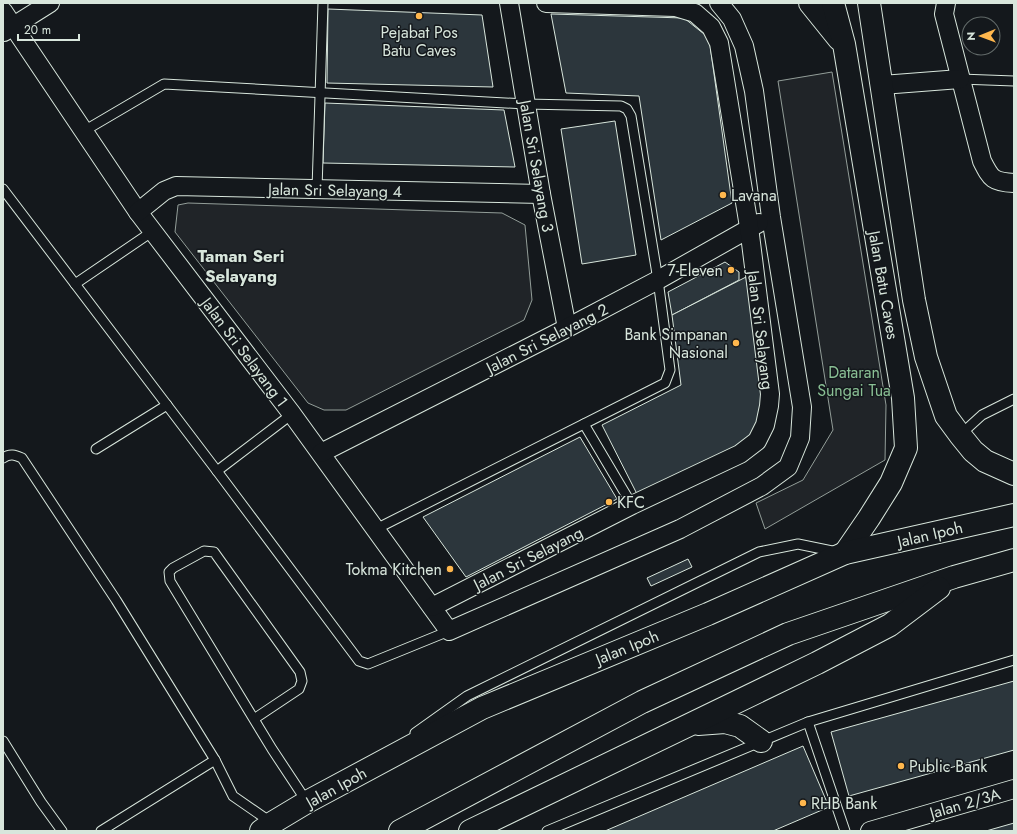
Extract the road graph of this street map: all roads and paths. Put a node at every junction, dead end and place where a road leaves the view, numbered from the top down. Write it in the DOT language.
graph roads {
  1 [pos="50,3"];
  2 [pos="323,3"];
  3 [pos="509,3"];
  4 [pos="546,3"];
  5 [pos="719,3"];
  6 [pos="810,3"];
  7 [pos="833,3"];
  8 [pos="869,3"];
  9 [pos="945,8"];
  10 [pos="6,23"];
  11 [pos="844,44"];
  12 [pos="960,79"];
  13 [pos="1014,82"];
  14 [pos="882,85"];
  15 [pos="320,92"];
  16 [pos="526,104"];
  17 [pos="84,131"];
  18 [pos="1014,183"];
  19 [pos="3,189"];
  20 [pos="317,189"];
  21 [pos="541,194"];
  22 [pos="138,212"];
  23 [pos="771,217"];
  24 [pos="749,227"];
  25 [pos="153,231"];
  26 [pos="658,280"];
  27 [pos="75,284"];
  28 [pos="567,328"];
  29 [pos="1014,399"];
  30 [pos="167,405"];
  31 [pos="292,414"];
  32 [pos="584,424"];
  33 [pos="960,435"];
  34 [pos="96,449"];
  35 [pos="321,453"];
  36 [pos="3,458"];
  37 [pos="217,470"];
  38 [pos="1014,474"];
  39 [pos="632,505"];
  40 [pos="1014,515"];
  41 [pos="376,530"];
  42 [pos="845,553"];
  43 [pos="1014,560"];
  44 [pos="954,577"];
  45 [pos="432,607"];
  46 [pos="449,631"];
  47 [pos="1014,660"];
  48 [pos="254,719"];
  49 [pos="808,722"];
  50 [pos="683,727"];
  51 [pos="3,740"];
  52 [pos="761,741"];
  53 [pos="215,760"];
  54 [pos="354,777"];
  55 [pos="1014,789"];
  56 [pos="307,802"];
  57 [pos="267,827"];
  58 [pos="62,831"];
  59 [pos="101,831"];
  60 [pos="400,831"];
  61 [pos="470,831"];
  62 [pos="547,831"];
  63 [pos="845,831"];
  64 [pos="870,831"];
  1 -- 10 [label="street"];
  2 -- 15 [label="lane"];
  3 -- 16 [label="street, Jalan Sri Selayang 3"];
  4 -- 24 [label="street, Jalan Sri Selayang"];
  5 -- 23 [label="street, Jalan Sri Selayang"];
  6 -- 11 [label="main road"];
  7 -- 11 [label="main road, Jalan Batu Caves"];
  8 -- 14 [label="main road, Jalan Batu Caves"];
  9 -- 12 [label="street"];
  10 -- 17 [label="street, Jalan Sri Selayang 1"];
  11 -- 42 [label="main road, Jalan Batu Caves"];
  12 -- 13 [label="lane"];
  12 -- 14 [label="street"];
  12 -- 18 [label="street"];
  14 -- 33 [label="main road, Jalan Batu Caves"];
  15 -- 16 [label="lane"];
  15 -- 17 [label="lane"];
  15 -- 20 [label="lane"];
  16 -- 21 [label="street, Jalan Sri Selayang 3"];
  16 -- 26 [label="lane"];
  17 -- 22 [label="street, Jalan Sri Selayang 1"];
  19 -- 27 [label="lane"];
  20 -- 21 [label="street, Jalan Sri Selayang 4"];
  20 -- 22 [label="street, Jalan Sri Selayang 4"];
  21 -- 28 [label="street, Jalan Sri Selayang 3"];
  22 -- 25 [label="street, Jalan Sri Selayang 1"];
  23 -- 24 [label="street, Jalan Sri Selayang 2"];
  23 -- 46 [label="street, Jalan Sri Selayang"];
  24 -- 26 [label="street, Jalan Sri Selayang 2"];
  24 -- 39 [label="street, Jalan Sri Selayang"];
  25 -- 27 [label="lane"];
  25 -- 31 [label="street, Jalan Sri Selayang 1"];
  26 -- 28 [label="street, Jalan Sri Selayang 2"];
  26 -- 32 [label="lane"];
  27 -- 30 [label="lane"];
  28 -- 35 [label="street, Jalan Sri Selayang 2"];
  29 -- 33 [label="lane"];
  30 -- 34 [label="lane"];
  30 -- 37 [label="lane"];
  31 -- 35 [label="street, Jalan Sri Selayang 1"];
  31 -- 37 [label="lane"];
  32 -- 39 [label="lane"];
  32 -- 41 [label="lane"];
  33 -- 38 [label="main road, Jalan Batu Caves"];
  35 -- 41 [label="street, Jalan Sri Selayang 1"];
  36 -- 53 [label="lane"];
  37 -- 46 [label="lane"];
  39 -- 45 [label="street, Jalan Sri Selayang"];
  40 -- 42 [label="main road, Jalan Ipoh"];
  41 -- 45 [label="street, Jalan Sri Selayang 1"];
  42 -- 54 [label="main road, Jalan Ipoh"];
  42 -- 54 [label="lane"];
  43 -- 44 [label="main road"];
  44 -- 50 [label="main road"];
  44 -- 60 [label="main road"];
  45 -- 46 [label="street, Jalan Sri Selayang 1"];
  47 -- 49 [label="lane"];
  48 -- 48 [label="lane"];
  48 -- 56 [label="lane"];
  49 -- 52 [label="lane"];
  49 -- 63 [label="lane"];
  50 -- 52 [label="main road"];
  50 -- 61 [label="main road"];
  51 -- 58 [label="lane"];
  52 -- 62 [label="lane"];
  53 -- 57 [label="lane"];
  53 -- 59 [label="lane"];
  54 -- 56 [label="main road, Jalan Ipoh"];
  55 -- 64 [label="street, Jalan 2/3A"];
  56 -- 57 [label="main road, Jalan Ipoh"];
}
